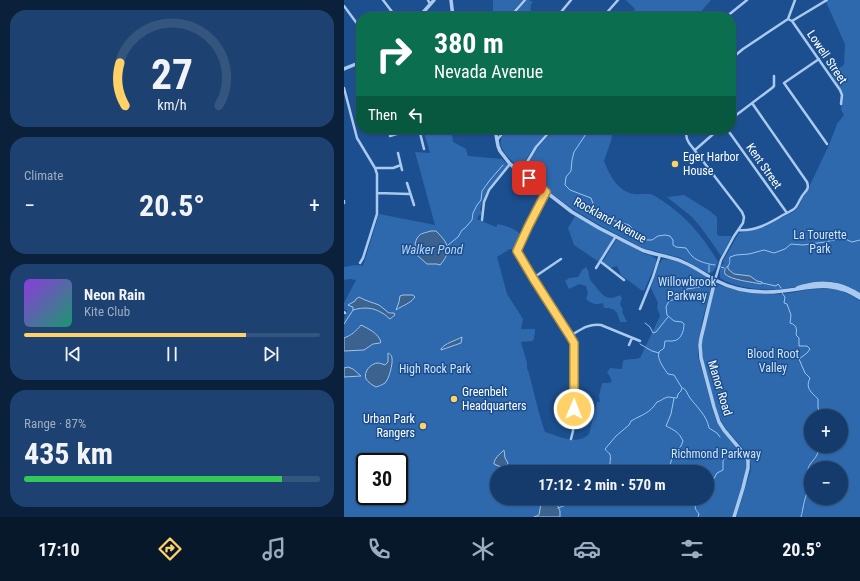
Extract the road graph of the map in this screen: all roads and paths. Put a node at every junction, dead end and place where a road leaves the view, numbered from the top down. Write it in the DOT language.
graph roads {
  1 [pos="383,0"];
  2 [pos="434,0"];
  3 [pos="451,0"];
  4 [pos="525,0"];
  5 [pos="571,0"];
  6 [pos="618,0"];
  7 [pos="747,0"];
  8 [pos="795,0"];
  9 [pos="827,0"];
  10 [pos="429,2"];
  11 [pos="344,6"];
  12 [pos="392,12"];
  13 [pos="422,12"];
  14 [pos="452,12"];
  15 [pos="514,12"];
  16 [pos="561,12"];
  17 [pos="607,12"];
  18 [pos="732,12"];
  19 [pos="788,19"];
  20 [pos="792,21"];
  21 [pos="356,22"];
  22 [pos="736,55"];
  23 [pos="819,59"];
  24 [pos="356,64"];
  25 [pos="344,69"];
  26 [pos="774,76"];
  27 [pos="344,88"];
  28 [pos="752,103"];
  29 [pos="841,104"];
  30 [pos="736,115"];
  31 [pos="397,134"];
  32 [pos="420,134"];
  33 [pos="495,134"];
  34 [pos="501,134"];
  35 [pos="548,134"];
  36 [pos="686,134"];
  37 [pos="714,134"];
  38 [pos="731,134"];
  39 [pos="390,136"];
  40 [pos="496,140"];
  41 [pos="827,144"];
  42 [pos="424,149"];
  43 [pos="696,150"];
  44 [pos="398,153"];
  45 [pos="510,164"];
  46 [pos="401,165"];
  47 [pos="376,168"];
  48 [pos="402,170"];
  49 [pos="520,172"];
  50 [pos="407,183"];
  51 [pos="546,192"];
  52 [pos="377,193"];
  53 [pos="410,194"];
  54 [pos="414,205"];
  55 [pos="787,213"];
  56 [pos="482,220"];
  57 [pos="738,230"];
  58 [pos="616,236"];
  59 [pos="660,255"];
  60 [pos="561,259"];
  61 [pos="601,262"];
  62 [pos="360,263"];
  63 [pos="596,268"];
  64 [pos="533,278"];
  65 [pos="624,280"];
  66 [pos="715,280"];
  67 [pos="795,289"];
  68 [pos="860,295"];
  69 [pos="860,298"];
  70 [pos="640,309"];
  71 [pos="570,336"];
  72 [pos="632,338"];
  73 [pos="640,341"];
  74 [pos="629,345"];
  75 [pos="571,439"];
  76 [pos="734,517"];
  1 -- 12 [label="street"];
  2 -- 10 [label="street"];
  3 -- 14 [label="street"];
  4 -- 15 [label="street"];
  5 -- 16 [label="street"];
  6 -- 17 [label="street"];
  7 -- 18 [label="street"];
  8 -- 19 [label="street"];
  9 -- 20 [label="street"];
  10 -- 13 [label="street"];
  11 -- 21 [label="street"];
  19 -- 20 [label="street"];
  19 -- 22 [label="street"];
  20 -- 23 [label="street, Lowell Street"];
  23 -- 29 [label="street, Lowell Street"];
  23 -- 41 [label="street"];
  24 -- 25 [label="street"];
  26 -- 28 [label="street"];
  27 -- 47 [label="street"];
  28 -- 30 [label="street"];
  28 -- 55 [label="street"];
  31 -- 39 [label="street"];
  32 -- 42 [label="street"];
  33 -- 40 [label="street, Rockland Avenue"];
  34 -- 40 [label="street"];
  35 -- 49 [label="street"];
  36 -- 43 [label="street"];
  37 -- 43 [label="street"];
  38 -- 55 [label="street, Kent Street"];
  40 -- 45 [label="street, Rockland Avenue"];
  43 -- 57 [label="street"];
  44 -- 46 [label="street"];
  45 -- 49 [label="street, Rockland Avenue"];
  45 -- 56 [label="street"];
  46 -- 47 [label="street"];
  46 -- 48 [label="street"];
  47 -- 52 [label="street"];
  49 -- 51 [label="street, Rockland Avenue"];
  50 -- 53 [label="street"];
  51 -- 58 [label="street, Rockland Avenue"];
  51 -- 64 [label="street"];
  52 -- 53 [label="street"];
  52 -- 62 [label="street"];
  53 -- 54 [label="street"];
  55 -- 57 [label="street"];
  57 -- 66 [label="street"];
  58 -- 59 [label="street, Rockland Avenue"];
  58 -- 61 [label="street"];
  59 -- 66 [label="street, Rockland Avenue"];
  59 -- 70 [label="street"];
  60 -- 64 [label="street"];
  61 -- 63 [label="street"];
  61 -- 65 [label="street"];
  64 -- 71 [label="street"];
  66 -- 67 [label="street, Rockland Avenue"];
  66 -- 76 [label="street, Manor Road"];
  67 -- 68 [label="street, Rockland Avenue"];
  67 -- 69 [label="street, Rockland Avenue"];
  71 -- 72 [label="street"];
  71 -- 75 [label="street"];
  72 -- 73 [label="street"];
  72 -- 74 [label="street"];
}
